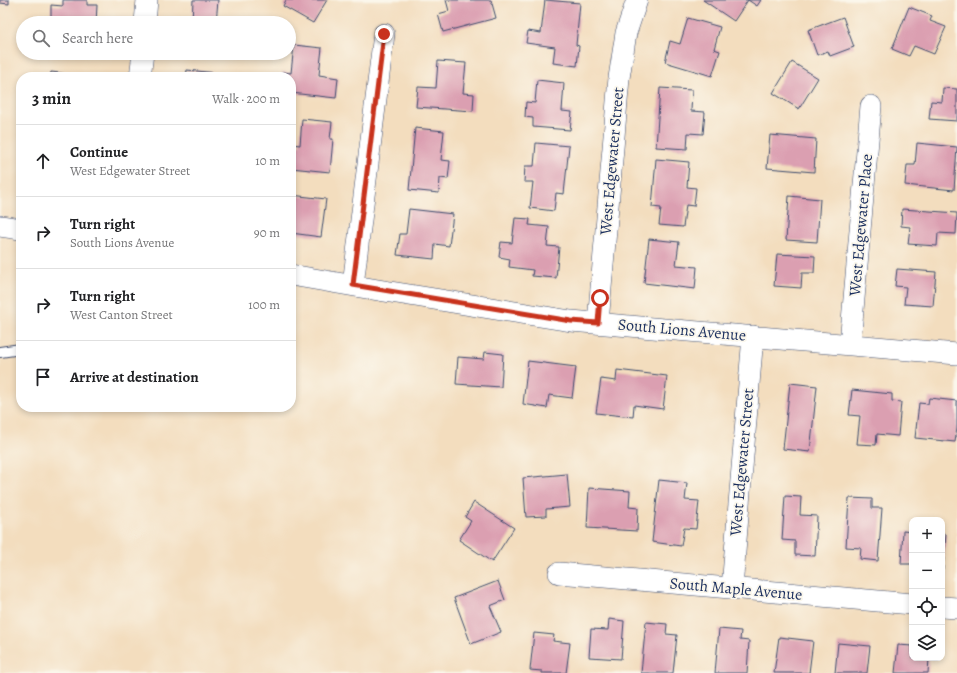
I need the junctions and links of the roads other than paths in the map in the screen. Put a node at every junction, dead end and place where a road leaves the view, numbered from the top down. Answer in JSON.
{"nodes":[{"id":1,"x":147,"y":0,"type":"edge"},
{"id":2,"x":637,"y":0,"type":"edge"},
{"id":3,"x":146,"y":16,"type":"edge"},
{"id":4,"x":384,"y":34,"type":"dead end"},
{"id":5,"x":141,"y":60,"type":"edge"},
{"id":6,"x":140,"y":72,"type":"edge"},
{"id":7,"x":871,"y":106,"type":"dead end"},
{"id":8,"x":0,"y":226,"type":"edge"},
{"id":9,"x":16,"y":228,"type":"edge"},
{"id":10,"x":296,"y":275,"type":"edge"},
{"id":11,"x":353,"y":285,"type":"junction"},
{"id":12,"x":598,"y":323,"type":"junction"},
{"id":13,"x":753,"y":336,"type":"junction"},
{"id":14,"x":850,"y":344,"type":"junction"},
{"id":15,"x":16,"y":350,"type":"edge"},
{"id":16,"x":0,"y":352,"type":"edge"},
{"id":17,"x":957,"y":354,"type":"edge"},
{"id":18,"x":559,"y":573,"type":"dead end"},
{"id":19,"x":732,"y":588,"type":"junction"},
{"id":20,"x":909,"y":604,"type":"edge"},
{"id":21,"x":945,"y":607,"type":"edge"},
{"id":22,"x":957,"y":608,"type":"edge"}],
"edges":[{"from":1,"to":3,"type":"street"},
{"from":2,"to":12,"type":"street","name":"West Edgewater Street"},
{"from":4,"to":11,"type":"street"},
{"from":5,"to":6,"type":"street"},
{"from":7,"to":14,"type":"street","name":"West Edgewater Place"},
{"from":8,"to":9,"type":"street"},
{"from":10,"to":11,"type":"street","name":"South Lions Avenue"},
{"from":11,"to":12,"type":"street","name":"South Lions Avenue"},
{"from":12,"to":13,"type":"street","name":"South Lions Avenue"},
{"from":13,"to":14,"type":"street","name":"South Lions Avenue"},
{"from":13,"to":19,"type":"street","name":"West Edgewater Street"},
{"from":14,"to":17,"type":"street","name":"South Lions Avenue"},
{"from":15,"to":16,"type":"lane"},
{"from":18,"to":19,"type":"street","name":"South Maple Avenue"},
{"from":19,"to":20,"type":"street","name":"South Maple Avenue"},
{"from":21,"to":22,"type":"street"}]}
